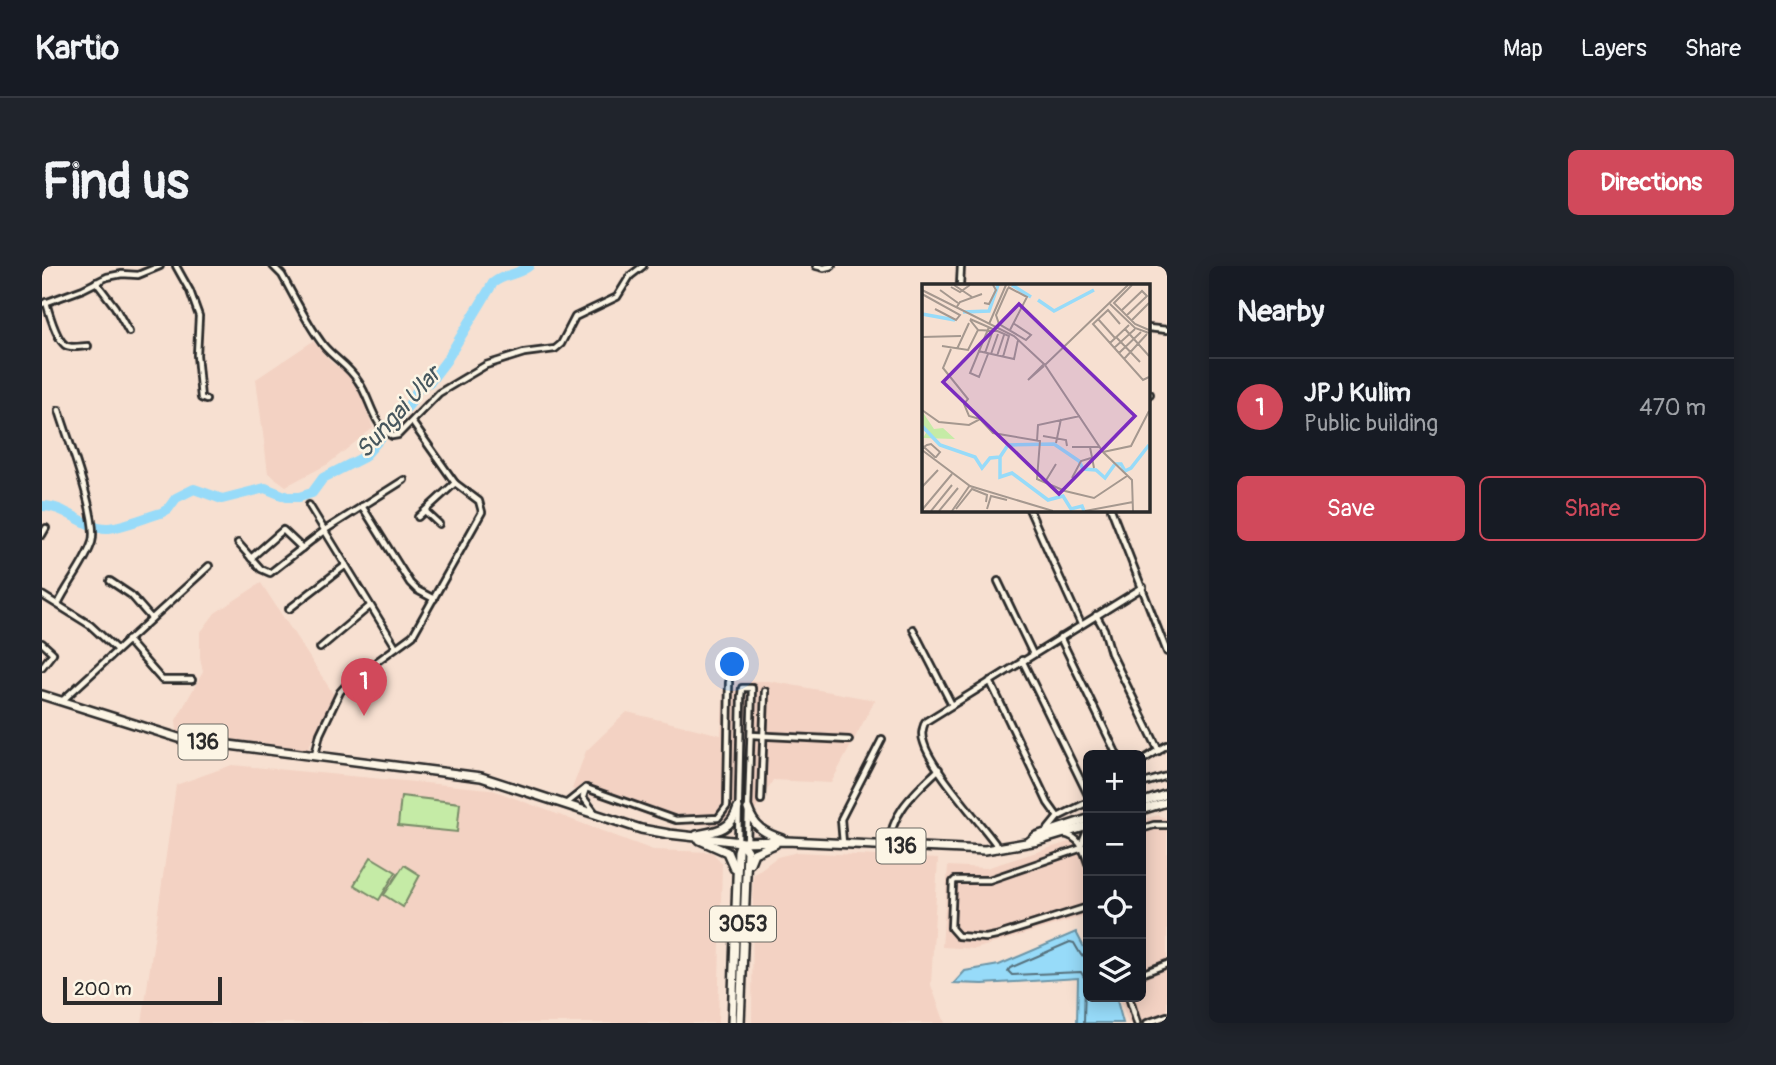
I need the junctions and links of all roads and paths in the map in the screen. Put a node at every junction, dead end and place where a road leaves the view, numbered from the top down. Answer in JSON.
{"nodes":[{"id":1,"x":160,"y":266,"type":"edge"},
{"id":2,"x":176,"y":266,"type":"edge"},
{"id":3,"x":273,"y":266,"type":"edge"},
{"id":4,"x":643,"y":266,"type":"edge"},
{"id":5,"x":816,"y":266,"type":"edge"},
{"id":6,"x":832,"y":266,"type":"edge"},
{"id":7,"x":961,"y":266,"type":"edge"},
{"id":8,"x":96,"y":282,"type":"junction"},
{"id":9,"x":960,"y":284,"type":"edge"},
{"id":10,"x":44,"y":303,"type":"edge"},
{"id":11,"x":129,"y":332,"type":"dead end"},
{"id":12,"x":88,"y":346,"type":"dead end"},
{"id":13,"x":206,"y":400,"type":"dead end"},
{"id":14,"x":59,"y":410,"type":"dead end"},
{"id":15,"x":412,"y":422,"type":"junction"},
{"id":16,"x":404,"y":480,"type":"dead end"},
{"id":17,"x":455,"y":483,"type":"junction"},
{"id":18,"x":309,"y":505,"type":"dead end"},
{"id":19,"x":362,"y":506,"type":"junction"},
{"id":20,"x":425,"y":511,"type":"junction"},
{"id":21,"x":1030,"y":511,"type":"edge"},
{"id":22,"x":1112,"y":511,"type":"edge"},
{"id":23,"x":418,"y":517,"type":"dead end"},
{"id":24,"x":439,"y":524,"type":"dead end"},
{"id":25,"x":46,"y":528,"type":"dead end"},
{"id":26,"x":325,"y":530,"type":"junction"},
{"id":27,"x":42,"y":534,"type":"edge"},
{"id":28,"x":238,"y":543,"type":"dead end"},
{"id":29,"x":302,"y":548,"type":"junction"},
{"id":30,"x":251,"y":558,"type":"junction"},
{"id":31,"x":346,"y":565,"type":"junction"},
{"id":32,"x":209,"y":566,"type":"dead end"},
{"id":33,"x":110,"y":581,"type":"dead end"},
{"id":34,"x":998,"y":581,"type":"dead end"},
{"id":35,"x":1143,"y":587,"type":"junction"},
{"id":36,"x":42,"y":595,"type":"edge"},
{"id":37,"x":434,"y":599,"type":"junction"},
{"id":38,"x":58,"y":604,"type":"junction"},
{"id":39,"x":370,"y":606,"type":"junction"},
{"id":40,"x":289,"y":610,"type":"dead end"},
{"id":41,"x":1096,"y":615,"type":"junction"},
{"id":42,"x":151,"y":618,"type":"junction"},
{"id":43,"x":1081,"y":624,"type":"junction"},
{"id":44,"x":912,"y":629,"type":"dead end"},
{"id":45,"x":1060,"y":637,"type":"junction"},
{"id":46,"x":127,"y":640,"type":"junction"},
{"id":47,"x":42,"y":643,"type":"edge"},
{"id":48,"x":320,"y":648,"type":"dead end"},
{"id":49,"x":396,"y":648,"type":"junction"},
{"id":50,"x":116,"y":649,"type":"junction"},
{"id":51,"x":1167,"y":652,"type":"edge"},
{"id":52,"x":1032,"y":654,"type":"junction"},
{"id":53,"x":1022,"y":660,"type":"junction"},
{"id":54,"x":42,"y":667,"type":"edge"},
{"id":55,"x":192,"y":680,"type":"dead end"},
{"id":56,"x":990,"y":681,"type":"junction"},
{"id":57,"x":729,"y":682,"type":"dead end"},
{"id":58,"x":765,"y":691,"type":"dead end"},
{"id":59,"x":42,"y":695,"type":"edge"},
{"id":60,"x":730,"y":695,"type":"junction"},
{"id":61,"x":741,"y":696,"type":"junction"},
{"id":62,"x":62,"y":701,"type":"junction"},
{"id":63,"x":952,"y":705,"type":"junction"},
{"id":64,"x":751,"y":734,"type":"junction"},
{"id":65,"x":763,"y":735,"type":"junction"},
{"id":66,"x":882,"y":739,"type":"dead end"},
{"id":67,"x":849,"y":740,"type":"dead end"},
{"id":68,"x":1164,"y":748,"type":"edge"},
{"id":69,"x":1115,"y":750,"type":"edge"},
{"id":70,"x":315,"y":756,"type":"junction"},
{"id":71,"x":1146,"y":758,"type":"edge"},
{"id":72,"x":939,"y":769,"type":"junction"},
{"id":73,"x":1167,"y":776,"type":"edge"},
{"id":74,"x":1146,"y":782,"type":"edge"},
{"id":75,"x":1083,"y":785,"type":"edge"},
{"id":76,"x":586,"y":788,"type":"junction"},
{"id":77,"x":1167,"y":794,"type":"edge"},
{"id":78,"x":761,"y":800,"type":"dead end"},
{"id":79,"x":1146,"y":801,"type":"edge"},
{"id":80,"x":1167,"y":802,"type":"edge"},
{"id":81,"x":567,"y":803,"type":"junction"},
{"id":82,"x":1083,"y":804,"type":"edge"},
{"id":83,"x":738,"y":808,"type":"junction"},
{"id":84,"x":1146,"y":808,"type":"edge"},
{"id":85,"x":748,"y":809,"type":"junction"},
{"id":86,"x":596,"y":814,"type":"junction"},
{"id":87,"x":1058,"y":817,"type":"junction"},
{"id":88,"x":1083,"y":821,"type":"edge"},
{"id":89,"x":1167,"y":825,"type":"edge"},
{"id":90,"x":1146,"y":827,"type":"edge"},
{"id":91,"x":1083,"y":829,"type":"edge"},
{"id":92,"x":1045,"y":833,"type":"junction"},
{"id":93,"x":1062,"y":834,"type":"junction"},
{"id":94,"x":690,"y":836,"type":"junction"},
{"id":95,"x":786,"y":841,"type":"junction"},
{"id":96,"x":1029,"y":841,"type":"junction"},
{"id":97,"x":742,"y":842,"type":"junction"},
{"id":98,"x":844,"y":844,"type":"junction"},
{"id":99,"x":890,"y":845,"type":"junction"},
{"id":100,"x":1083,"y":845,"type":"edge"},
{"id":101,"x":1083,"y":846,"type":"edge"},
{"id":102,"x":997,"y":849,"type":"junction"},
{"id":103,"x":741,"y":886,"type":"junction"},
{"id":104,"x":744,"y":900,"type":"junction"},
{"id":105,"x":1083,"y":909,"type":"edge"},
{"id":106,"x":1167,"y":964,"type":"edge"},
{"id":107,"x":733,"y":967,"type":"junction"},
{"id":108,"x":1146,"y":972,"type":"edge"},
{"id":109,"x":741,"y":996,"type":"junction"},
{"id":110,"x":1131,"y":1002,"type":"edge"},
{"id":111,"x":1167,"y":1016,"type":"edge"},
{"id":112,"x":732,"y":1023,"type":"edge"},
{"id":113,"x":740,"y":1023,"type":"edge"},
{"id":114,"x":1137,"y":1023,"type":"edge"},
{"id":115,"x":1147,"y":1023,"type":"edge"}],
"edges":[{"from":1,"to":8,"type":"street"},
{"from":2,"to":13,"type":"street"},
{"from":3,"to":15,"type":"street"},
{"from":4,"to":15,"type":"street"},
{"from":5,"to":6,"type":"street"},
{"from":7,"to":9,"type":"street"},
{"from":8,"to":10,"type":"street"},
{"from":8,"to":11,"type":"street"},
{"from":10,"to":12,"type":"street"},
{"from":14,"to":38,"type":"street"},
{"from":15,"to":17,"type":"street"},
{"from":16,"to":19,"type":"street"},
{"from":17,"to":20,"type":"street"},
{"from":17,"to":37,"type":"street"},
{"from":18,"to":26,"type":"street"},
{"from":19,"to":26,"type":"street"},
{"from":19,"to":37,"type":"street"},
{"from":20,"to":23,"type":"street"},
{"from":20,"to":24,"type":"street"},
{"from":21,"to":43,"type":"street"},
{"from":22,"to":35,"type":"street"},
{"from":25,"to":27,"type":"street"},
{"from":26,"to":29,"type":"street"},
{"from":26,"to":31,"type":"street"},
{"from":28,"to":30,"type":"street"},
{"from":29,"to":30,"type":"street"},
{"from":29,"to":30,"type":"street"},
{"from":31,"to":39,"type":"street"},
{"from":31,"to":40,"type":"street"},
{"from":32,"to":42,"type":"street"},
{"from":33,"to":42,"type":"street"},
{"from":34,"to":52,"type":"street"},
{"from":35,"to":41,"type":"street"},
{"from":35,"to":51,"type":"street"},
{"from":36,"to":38,"type":"street"},
{"from":37,"to":49,"type":"street"},
{"from":38,"to":50,"type":"street"},
{"from":39,"to":48,"type":"street"},
{"from":39,"to":49,"type":"street"},
{"from":41,"to":43,"type":"street"},
{"from":41,"to":68,"type":"street"},
{"from":42,"to":46,"type":"street"},
{"from":43,"to":45,"type":"street"},
{"from":44,"to":63,"type":"street"},
{"from":45,"to":52,"type":"street"},
{"from":45,"to":69,"type":"street"},
{"from":46,"to":50,"type":"street"},
{"from":46,"to":55,"type":"street"},
{"from":47,"to":54,"type":"street"},
{"from":49,"to":70,"type":"street"},
{"from":50,"to":62,"type":"street"},
{"from":52,"to":53,"type":"street"},
{"from":53,"to":56,"type":"street"},
{"from":53,"to":75,"type":"street"},
{"from":56,"to":63,"type":"street"},
{"from":56,"to":87,"type":"street"},
{"from":57,"to":60,"type":"street"},
{"from":58,"to":65,"type":"street"},
{"from":59,"to":62,"type":"main road","number":"136"},
{"from":60,"to":61,"type":"street"},
{"from":60,"to":76,"type":"street"},
{"from":61,"to":64,"type":"street"},
{"from":61,"to":83,"type":"street"},
{"from":62,"to":70,"type":"main road","number":"136"},
{"from":63,"to":72,"type":"street"},
{"from":64,"to":65,"type":"street"},
{"from":64,"to":85,"type":"street"},
{"from":65,"to":67,"type":"street"},
{"from":65,"to":78,"type":"street"},
{"from":66,"to":98,"type":"street"},
{"from":68,"to":71,"type":"street"},
{"from":70,"to":81,"type":"main road","number":"136"},
{"from":72,"to":99,"type":"street"},
{"from":72,"to":102,"type":"street"},
{"from":73,"to":74,"type":"street"},
{"from":76,"to":81,"type":"street"},
{"from":76,"to":86,"type":"street"},
{"from":77,"to":79,"type":"main road"},
{"from":80,"to":84,"type":"main road"},
{"from":81,"to":86,"type":"main road","number":"136"},
{"from":82,"to":87,"type":"street"},
{"from":83,"to":94,"type":"main road"},
{"from":83,"to":97,"type":"street"},
{"from":85,"to":95,"type":"main road"},
{"from":85,"to":97,"type":"street"},
{"from":86,"to":94,"type":"main road","number":"136"},
{"from":87,"to":92,"type":"street"},
{"from":88,"to":92,"type":"main road","number":"136"},
{"from":89,"to":90,"type":"street"},
{"from":91,"to":93,"type":"main road","number":"136"},
{"from":92,"to":96,"type":"main road","number":"136"},
{"from":93,"to":96,"type":"main road","number":"136"},
{"from":93,"to":100,"type":"street"},
{"from":94,"to":97,"type":"main road","number":"136"},
{"from":94,"to":103,"type":"main road"},
{"from":95,"to":97,"type":"main road","number":"136"},
{"from":95,"to":98,"type":"main road","number":"136"},
{"from":95,"to":103,"type":"main road"},
{"from":96,"to":102,"type":"main road","number":"136"},
{"from":97,"to":103,"type":"main road","number":"3053"},
{"from":97,"to":103,"type":"main road","number":"3053"},
{"from":98,"to":99,"type":"main road","number":"136"},
{"from":99,"to":102,"type":"main road","number":"136"},
{"from":101,"to":105,"type":"street"},
{"from":103,"to":104,"type":"main road","number":"3053"},
{"from":103,"to":107,"type":"main road","number":"3053"},
{"from":104,"to":107,"type":"main road"},
{"from":104,"to":109,"type":"main road","number":"3053"},
{"from":106,"to":108,"type":"street"},
{"from":107,"to":109,"type":"main road"},
{"from":107,"to":112,"type":"main road","number":"3053"},
{"from":109,"to":113,"type":"main road","number":"3053"},
{"from":110,"to":114,"type":"street"},
{"from":111,"to":115,"type":"street"}]}
